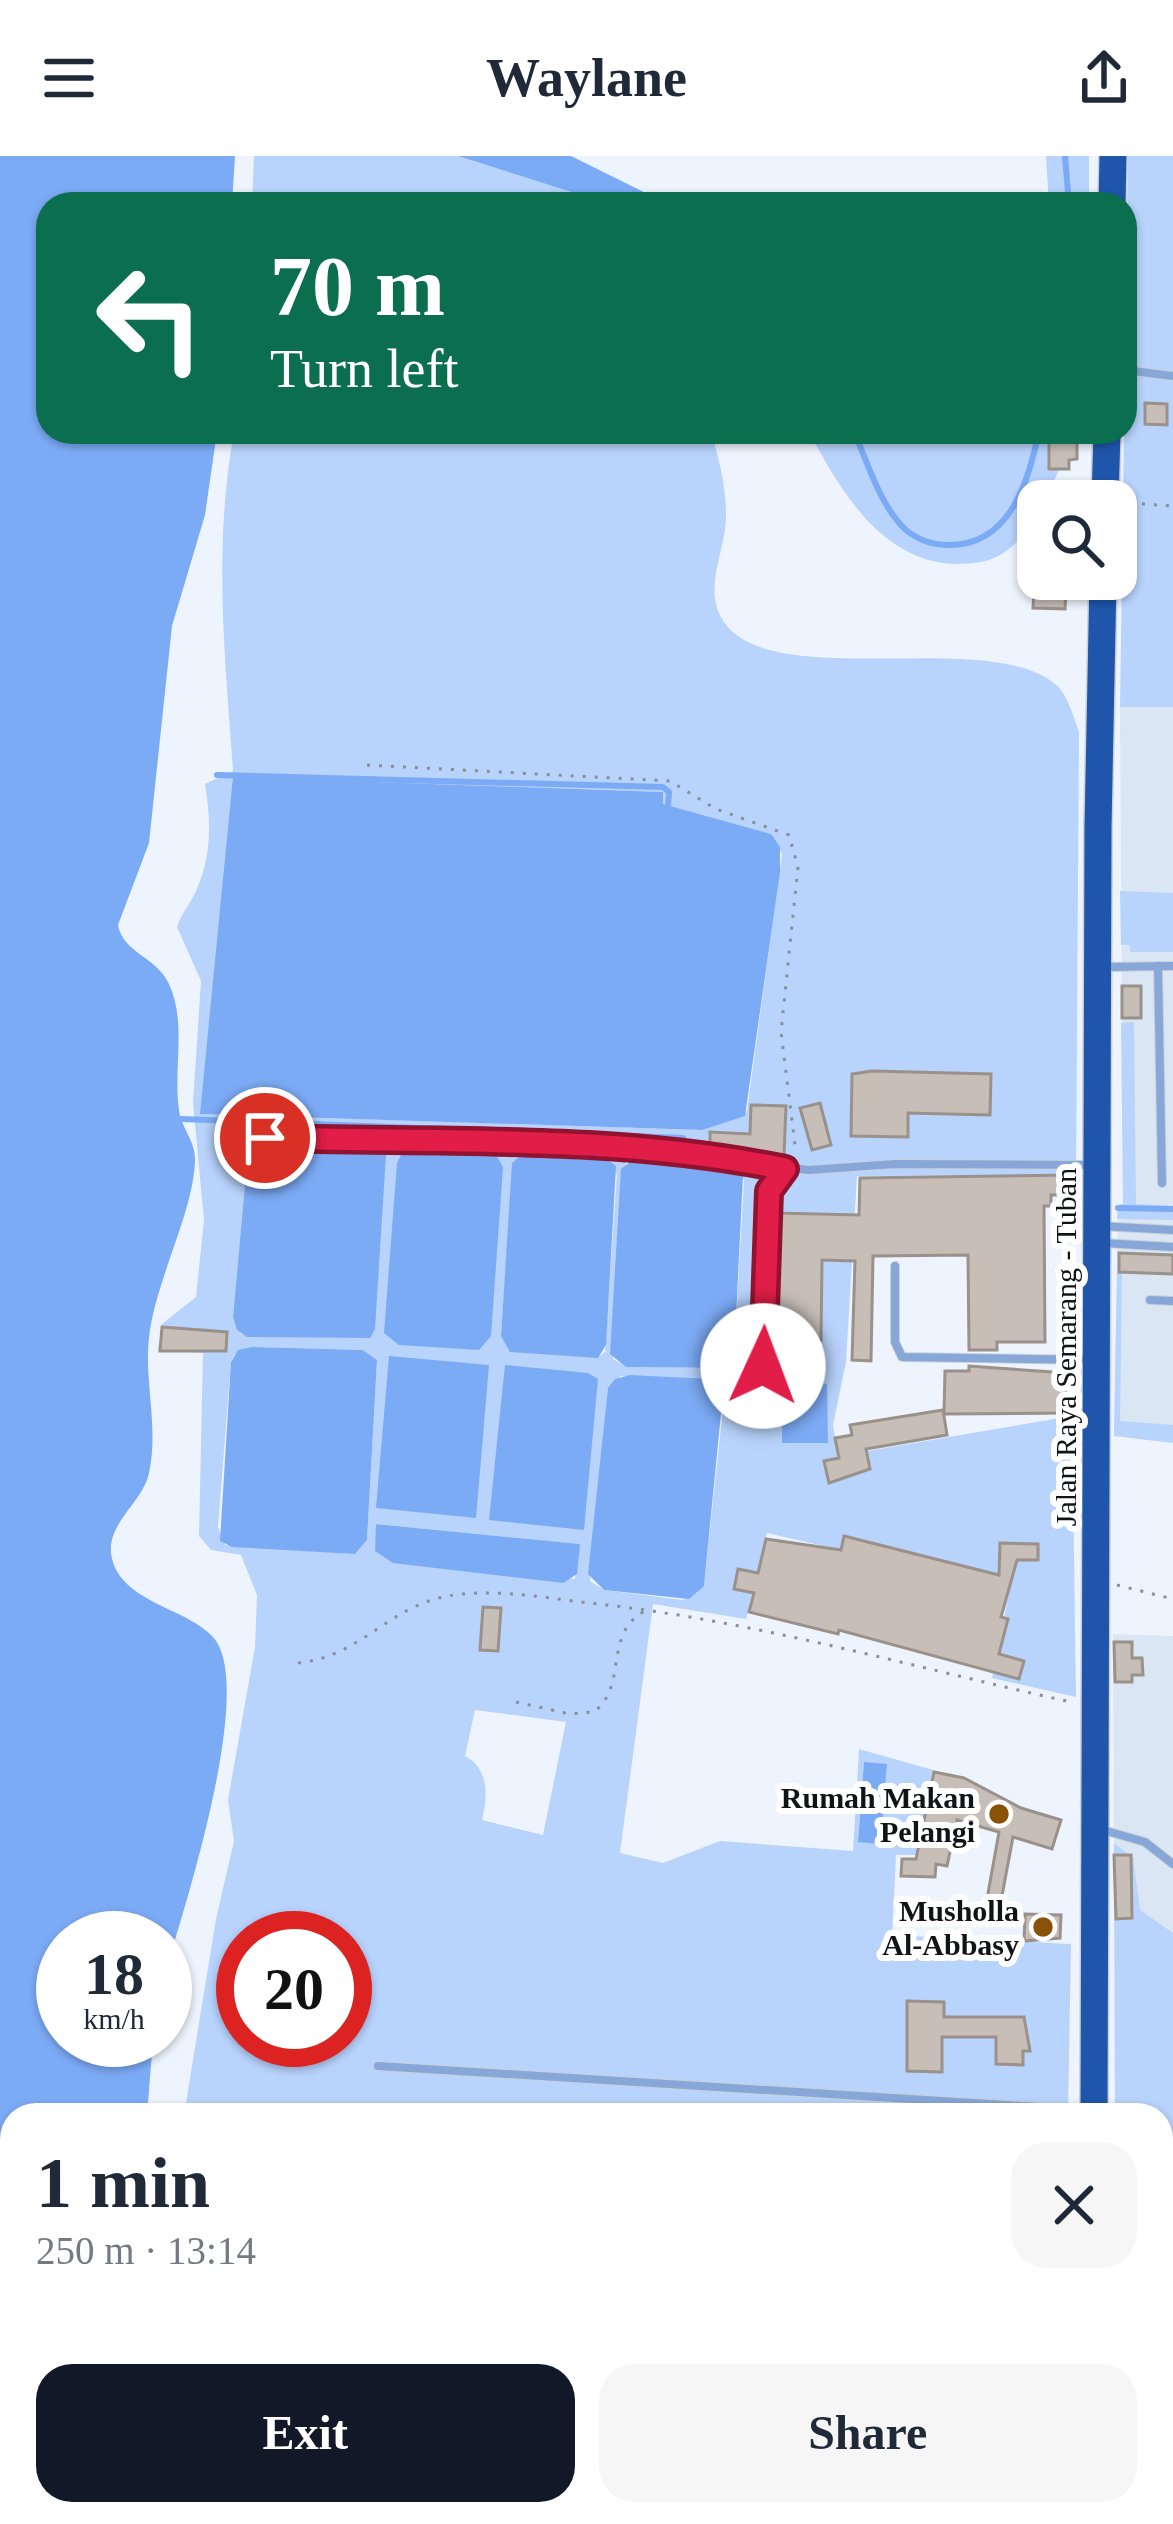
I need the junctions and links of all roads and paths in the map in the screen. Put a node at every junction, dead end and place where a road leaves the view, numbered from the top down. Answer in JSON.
{"nodes":[{"id":1,"x":1113,"y":158,"type":"edge"},
{"id":2,"x":1112,"y":192,"type":"edge"},
{"id":3,"x":1137,"y":372,"type":"edge"},
{"id":4,"x":1173,"y":376,"type":"edge"},
{"id":5,"x":1107,"y":444,"type":"edge"},
{"id":6,"x":1106,"y":480,"type":"edge"},
{"id":7,"x":1137,"y":503,"type":"edge"},
{"id":8,"x":1173,"y":506,"type":"edge"},
{"id":9,"x":1103,"y":600,"type":"edge"},
{"id":10,"x":367,"y":765,"type":"dead end"},
{"id":11,"x":1159,"y":966,"type":"junction"},
{"id":12,"x":1173,"y":966,"type":"edge"},
{"id":13,"x":1097,"y":967,"type":"junction"},
{"id":14,"x":239,"y":1145,"type":"dead end"},
{"id":15,"x":1099,"y":1165,"type":"junction"},
{"id":16,"x":785,"y":1169,"type":"junction"},
{"id":17,"x":1173,"y":1174,"type":"edge"},
{"id":18,"x":1173,"y":1230,"type":"edge"},
{"id":19,"x":1099,"y":1234,"type":"junction"},
{"id":20,"x":1173,"y":1247,"type":"edge"},
{"id":21,"x":895,"y":1266,"type":"dead end"},
{"id":22,"x":1150,"y":1300,"type":"dead end"},
{"id":23,"x":1173,"y":1301,"type":"edge"},
{"id":24,"x":1098,"y":1360,"type":"junction"},
{"id":25,"x":763,"y":1366,"type":"dead end"},
{"id":26,"x":1097,"y":1582,"type":"junction"},
{"id":27,"x":1173,"y":1599,"type":"edge"},
{"id":28,"x":649,"y":1609,"type":"junction"},
{"id":29,"x":298,"y":1663,"type":"dead end"},
{"id":30,"x":516,"y":1702,"type":"dead end"},
{"id":31,"x":1096,"y":1707,"type":"junction"},
{"id":32,"x":1096,"y":1828,"type":"junction"},
{"id":33,"x":1173,"y":1864,"type":"edge"},
{"id":34,"x":378,"y":2066,"type":"dead end"},
{"id":35,"x":942,"y":2103,"type":"edge"},
{"id":36,"x":1094,"y":2103,"type":"edge"}],
"edges":[{"from":1,"to":2,"type":"highway"},
{"from":3,"to":4,"type":"lane"},
{"from":5,"to":6,"type":"highway"},
{"from":7,"to":8,"type":"path"},
{"from":9,"to":13,"type":"highway","name":"Jalan Raya Semarang - Tuban"},
{"from":10,"to":16,"type":"path"},
{"from":11,"to":12,"type":"lane"},
{"from":11,"to":13,"type":"lane"},
{"from":11,"to":17,"type":"lane"},
{"from":13,"to":15,"type":"highway","name":"Jalan Raya Semarang - Tuban"},
{"from":14,"to":16,"type":"lane"},
{"from":15,"to":16,"type":"lane"},
{"from":15,"to":19,"type":"highway","name":"Jalan Raya Semarang - Tuban"},
{"from":16,"to":25,"type":"lane"},
{"from":18,"to":19,"type":"lane"},
{"from":19,"to":20,"type":"lane"},
{"from":19,"to":24,"type":"highway","name":"Jalan Raya Semarang - Tuban"},
{"from":21,"to":24,"type":"lane"},
{"from":22,"to":23,"type":"lane"},
{"from":24,"to":26,"type":"highway","name":"Jalan Raya Semarang - Tuban"},
{"from":26,"to":27,"type":"path"},
{"from":26,"to":31,"type":"highway","name":"Jalan Raya Semarang - Tuban"},
{"from":28,"to":29,"type":"path"},
{"from":28,"to":30,"type":"path"},
{"from":28,"to":31,"type":"path"},
{"from":31,"to":32,"type":"highway","name":"Jalan Raya Semarang - Tuban"},
{"from":32,"to":33,"type":"lane"},
{"from":32,"to":36,"type":"highway","name":"Jalan Raya Semarang - Tuban"},
{"from":34,"to":35,"type":"lane"}]}
